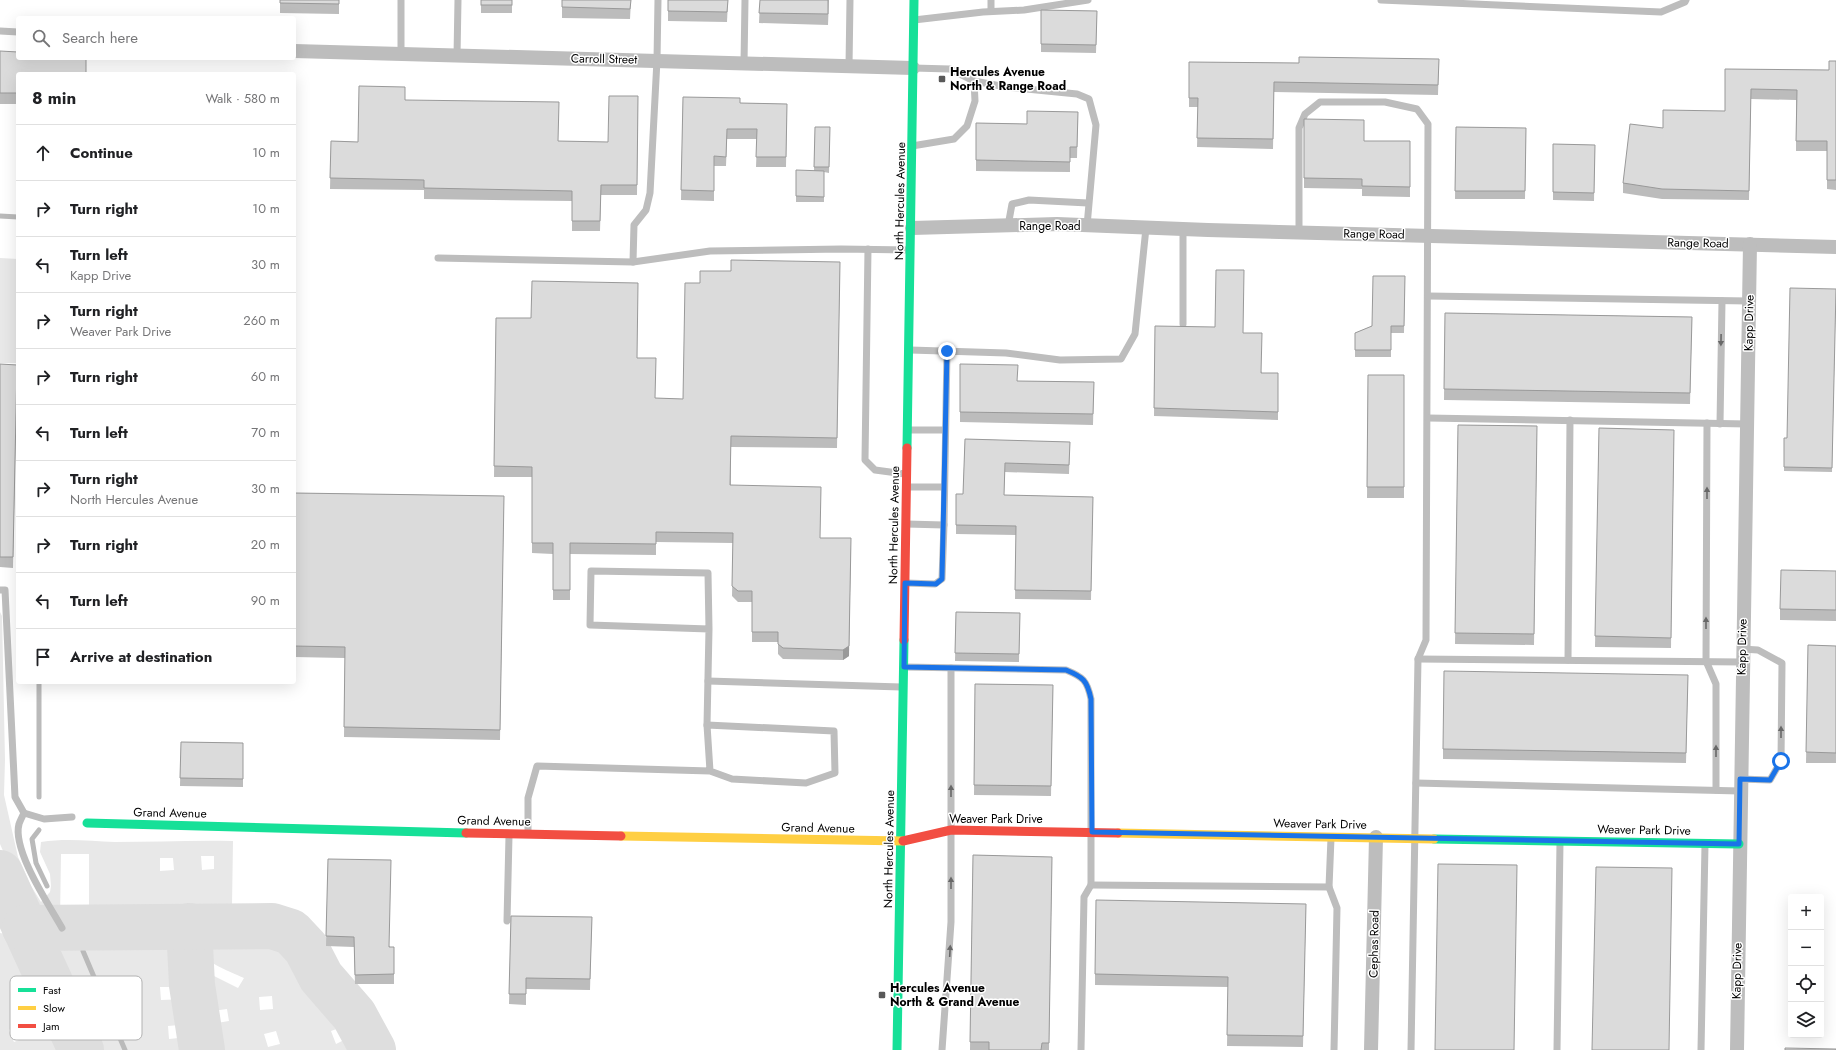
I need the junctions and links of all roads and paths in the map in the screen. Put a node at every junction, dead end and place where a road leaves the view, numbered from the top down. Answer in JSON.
{"nodes":[{"id":1,"x":402,"y":0,"type":"edge"},
{"id":2,"x":458,"y":0,"type":"edge"},
{"id":3,"x":658,"y":0,"type":"edge"},
{"id":4,"x":745,"y":0,"type":"edge"},
{"id":5,"x":850,"y":0,"type":"edge"},
{"id":6,"x":914,"y":0,"type":"edge"},
{"id":7,"x":990,"y":0,"type":"edge"},
{"id":8,"x":1088,"y":0,"type":"edge"},
{"id":9,"x":1381,"y":0,"type":"edge"},
{"id":10,"x":1686,"y":0,"type":"edge"},
{"id":11,"x":991,"y":12,"type":"junction"},
{"id":12,"x":914,"y":20,"type":"junction"},
{"id":13,"x":0,"y":31,"type":"edge"},
{"id":14,"x":16,"y":32,"type":"edge"},
{"id":15,"x":296,"y":51,"type":"edge"},
{"id":16,"x":401,"y":55,"type":"junction"},
{"id":17,"x":457,"y":57,"type":"junction"},
{"id":18,"x":657,"y":60,"type":"junction"},
{"id":19,"x":744,"y":64,"type":"junction"},
{"id":20,"x":849,"y":66,"type":"junction"},
{"id":21,"x":913,"y":68,"type":"junction"},
{"id":22,"x":974,"y":81,"type":"junction"},
{"id":23,"x":912,"y":146,"type":"junction"},
{"id":24,"x":1088,"y":203,"type":"junction"},
{"id":25,"x":1008,"y":226,"type":"junction"},
{"id":26,"x":1087,"y":226,"type":"junction"},
{"id":27,"x":912,"y":228,"type":"junction"},
{"id":28,"x":1146,"y":228,"type":"junction"},
{"id":29,"x":1184,"y":229,"type":"junction"},
{"id":30,"x":1299,"y":232,"type":"junction"},
{"id":31,"x":1428,"y":236,"type":"junction"},
{"id":32,"x":1750,"y":244,"type":"junction"},
{"id":33,"x":1836,"y":246,"type":"edge"},
{"id":34,"x":868,"y":249,"type":"junction"},
{"id":35,"x":911,"y":250,"type":"junction"},
{"id":36,"x":438,"y":258,"type":"dead end"},
{"id":37,"x":633,"y":262,"type":"junction"},
{"id":38,"x":1428,"y":296,"type":"junction"},
{"id":39,"x":1722,"y":301,"type":"junction"},
{"id":40,"x":1749,"y":301,"type":"junction"},
{"id":41,"x":1183,"y":324,"type":"dead end"},
{"id":42,"x":909,"y":350,"type":"junction"},
{"id":43,"x":947,"y":351,"type":"junction"},
{"id":44,"x":1428,"y":418,"type":"junction"},
{"id":45,"x":1570,"y":420,"type":"junction"},
{"id":46,"x":1707,"y":423,"type":"junction"},
{"id":47,"x":1720,"y":424,"type":"junction"},
{"id":48,"x":1747,"y":424,"type":"junction"},
{"id":49,"x":908,"y":430,"type":"junction"},
{"id":50,"x":945,"y":430,"type":"junction"},
{"id":51,"x":907,"y":474,"type":"junction"},
{"id":52,"x":907,"y":487,"type":"junction"},
{"id":53,"x":944,"y":487,"type":"junction"},
{"id":54,"x":906,"y":524,"type":"junction"},
{"id":55,"x":944,"y":525,"type":"junction"},
{"id":56,"x":905,"y":583,"type":"junction"},
{"id":57,"x":0,"y":590,"type":"edge"},
{"id":58,"x":709,"y":630,"type":"junction"},
{"id":59,"x":1742,"y":656,"type":"junction"},
{"id":60,"x":1418,"y":659,"type":"junction"},
{"id":61,"x":1568,"y":660,"type":"junction"},
{"id":62,"x":1706,"y":661,"type":"junction"},
{"id":63,"x":904,"y":667,"type":"junction"},
{"id":64,"x":952,"y":668,"type":"junction"},
{"id":65,"x":708,"y":681,"type":"junction"},
{"id":66,"x":904,"y":687,"type":"junction"},
{"id":67,"x":707,"y":725,"type":"junction"},
{"id":68,"x":710,"y":771,"type":"junction"},
{"id":69,"x":1416,"y":783,"type":"junction"},
{"id":70,"x":1740,"y":785,"type":"junction"},
{"id":71,"x":1716,"y":790,"type":"junction"},
{"id":72,"x":24,"y":813,"type":"junction"},
{"id":73,"x":72,"y":817,"type":"dead end"},
{"id":74,"x":87,"y":823,"type":"dead end"},
{"id":75,"x":951,"y":830,"type":"junction"},
{"id":76,"x":1092,"y":832,"type":"junction"},
{"id":77,"x":509,"y":834,"type":"junction"},
{"id":78,"x":528,"y":834,"type":"junction"},
{"id":79,"x":1331,"y":836,"type":"junction"},
{"id":80,"x":1376,"y":837,"type":"junction"},
{"id":81,"x":1416,"y":837,"type":"junction"},
{"id":82,"x":1560,"y":840,"type":"junction"},
{"id":83,"x":901,"y":841,"type":"junction"},
{"id":84,"x":1705,"y":843,"type":"junction"},
{"id":85,"x":1739,"y":844,"type":"junction"},
{"id":86,"x":1091,"y":885,"type":"junction"},
{"id":87,"x":1330,"y":887,"type":"junction"},
{"id":88,"x":507,"y":921,"type":"dead end"},
{"id":89,"x":62,"y":928,"type":"dead end"},
{"id":90,"x":897,"y":1050,"type":"edge"},
{"id":91,"x":942,"y":1050,"type":"edge"},
{"id":92,"x":1081,"y":1050,"type":"edge"},
{"id":93,"x":1334,"y":1050,"type":"edge"},
{"id":94,"x":1371,"y":1050,"type":"edge"},
{"id":95,"x":1411,"y":1050,"type":"edge"},
{"id":96,"x":1557,"y":1050,"type":"edge"},
{"id":97,"x":1700,"y":1050,"type":"edge"},
{"id":98,"x":1736,"y":1050,"type":"edge"}],
"edges":[{"from":1,"to":16,"type":"lane"},
{"from":2,"to":17,"type":"lane"},
{"from":3,"to":18,"type":"lane"},
{"from":4,"to":19,"type":"lane"},
{"from":5,"to":20,"type":"lane"},
{"from":6,"to":12,"type":"street","name":"North Hercules Avenue"},
{"from":7,"to":11,"type":"lane"},
{"from":8,"to":11,"type":"lane"},
{"from":9,"to":10,"type":"lane"},
{"from":11,"to":12,"type":"lane"},
{"from":12,"to":21,"type":"street","name":"North Hercules Avenue"},
{"from":13,"to":14,"type":"lane"},
{"from":15,"to":16,"type":"street","name":"Carroll Street"},
{"from":16,"to":17,"type":"street","name":"Carroll Street"},
{"from":17,"to":18,"type":"street","name":"Carroll Street"},
{"from":18,"to":19,"type":"street","name":"Carroll Street"},
{"from":18,"to":37,"type":"lane"},
{"from":19,"to":20,"type":"street","name":"Carroll Street"},
{"from":20,"to":21,"type":"street","name":"Carroll Street"},
{"from":21,"to":22,"type":"lane"},
{"from":21,"to":23,"type":"street","name":"North Hercules Avenue"},
{"from":22,"to":23,"type":"lane"},
{"from":22,"to":24,"type":"lane"},
{"from":23,"to":27,"type":"street","name":"North Hercules Avenue"},
{"from":24,"to":25,"type":"lane"},
{"from":24,"to":26,"type":"lane"},
{"from":25,"to":26,"type":"street","name":"Range Road"},
{"from":25,"to":27,"type":"street","name":"Range Road"},
{"from":26,"to":28,"type":"street","name":"Range Road"},
{"from":27,"to":35,"type":"street","name":"North Hercules Avenue"},
{"from":28,"to":29,"type":"street","name":"Range Road"},
{"from":28,"to":43,"type":"lane"},
{"from":29,"to":30,"type":"street","name":"Range Road"},
{"from":29,"to":41,"type":"lane"},
{"from":30,"to":31,"type":"street","name":"Range Road"},
{"from":30,"to":31,"type":"lane"},
{"from":31,"to":32,"type":"street","name":"Range Road"},
{"from":31,"to":38,"type":"lane"},
{"from":32,"to":33,"type":"street","name":"Range Road"},
{"from":32,"to":40,"type":"street","name":"Kapp Drive"},
{"from":34,"to":35,"type":"lane"},
{"from":34,"to":37,"type":"lane"},
{"from":34,"to":51,"type":"lane"},
{"from":35,"to":42,"type":"street","name":"North Hercules Avenue"},
{"from":36,"to":37,"type":"lane"},
{"from":38,"to":39,"type":"lane"},
{"from":38,"to":44,"type":"lane"},
{"from":39,"to":40,"type":"lane"},
{"from":39,"to":47,"type":"lane","one_way":true},
{"from":40,"to":48,"type":"street","name":"Kapp Drive"},
{"from":42,"to":43,"type":"lane"},
{"from":42,"to":49,"type":"street","name":"North Hercules Avenue"},
{"from":43,"to":50,"type":"lane"},
{"from":44,"to":45,"type":"lane"},
{"from":44,"to":60,"type":"lane"},
{"from":45,"to":46,"type":"lane"},
{"from":45,"to":61,"type":"lane"},
{"from":46,"to":47,"type":"lane"},
{"from":62,"to":46,"type":"lane","one_way":true},
{"from":47,"to":48,"type":"lane"},
{"from":48,"to":59,"type":"street","name":"Kapp Drive"},
{"from":49,"to":50,"type":"lane"},
{"from":49,"to":51,"type":"street","name":"North Hercules Avenue"},
{"from":50,"to":53,"type":"lane"},
{"from":51,"to":52,"type":"street","name":"North Hercules Avenue"},
{"from":52,"to":53,"type":"lane"},
{"from":52,"to":54,"type":"street","name":"North Hercules Avenue"},
{"from":53,"to":55,"type":"lane"},
{"from":54,"to":55,"type":"lane"},
{"from":54,"to":56,"type":"street","name":"North Hercules Avenue"},
{"from":55,"to":56,"type":"lane"},
{"from":56,"to":63,"type":"street","name":"North Hercules Avenue"},
{"from":57,"to":72,"type":"lane"},
{"from":58,"to":58,"type":"lane"},
{"from":58,"to":65,"type":"lane"},
{"from":59,"to":62,"type":"lane"},
{"from":59,"to":70,"type":"street","name":"Kapp Drive"},
{"from":70,"to":59,"type":"lane","one_way":true},
{"from":60,"to":61,"type":"lane"},
{"from":60,"to":69,"type":"lane"},
{"from":61,"to":62,"type":"lane"},
{"from":71,"to":62,"type":"lane","one_way":true},
{"from":63,"to":64,"type":"lane"},
{"from":63,"to":66,"type":"street","name":"North Hercules Avenue"},
{"from":75,"to":64,"type":"lane","one_way":true},
{"from":64,"to":76,"type":"lane"},
{"from":65,"to":66,"type":"lane"},
{"from":65,"to":67,"type":"lane"},
{"from":66,"to":83,"type":"street","name":"North Hercules Avenue"},
{"from":67,"to":68,"type":"lane"},
{"from":67,"to":68,"type":"lane"},
{"from":68,"to":78,"type":"lane"},
{"from":69,"to":71,"type":"lane"},
{"from":69,"to":81,"type":"lane"},
{"from":70,"to":71,"type":"lane"},
{"from":70,"to":85,"type":"street","name":"Kapp Drive"},
{"from":72,"to":73,"type":"lane"},
{"from":72,"to":89,"type":"lane"},
{"from":74,"to":77,"type":"street","name":"Grand Avenue"},
{"from":75,"to":76,"type":"street","name":"Weaver Park Drive"},
{"from":75,"to":83,"type":"street","name":"Weaver Park Drive"},
{"from":91,"to":75,"type":"lane","one_way":true},
{"from":76,"to":79,"type":"street","name":"Weaver Park Drive"},
{"from":76,"to":86,"type":"lane"},
{"from":77,"to":78,"type":"street","name":"Grand Avenue"},
{"from":77,"to":88,"type":"lane"},
{"from":78,"to":83,"type":"street","name":"Grand Avenue"},
{"from":79,"to":80,"type":"street","name":"Weaver Park Drive"},
{"from":79,"to":87,"type":"lane"},
{"from":80,"to":81,"type":"street","name":"Weaver Park Drive"},
{"from":80,"to":94,"type":"street","name":"Cephas Road"},
{"from":81,"to":82,"type":"street","name":"Weaver Park Drive"},
{"from":81,"to":95,"type":"lane"},
{"from":82,"to":84,"type":"street","name":"Weaver Park Drive"},
{"from":82,"to":96,"type":"lane"},
{"from":83,"to":90,"type":"street","name":"North Hercules Avenue"},
{"from":84,"to":85,"type":"street","name":"Weaver Park Drive"},
{"from":84,"to":97,"type":"lane"},
{"from":85,"to":98,"type":"street","name":"Kapp Drive"},
{"from":86,"to":87,"type":"lane"},
{"from":86,"to":92,"type":"lane"},
{"from":87,"to":93,"type":"lane"}]}
